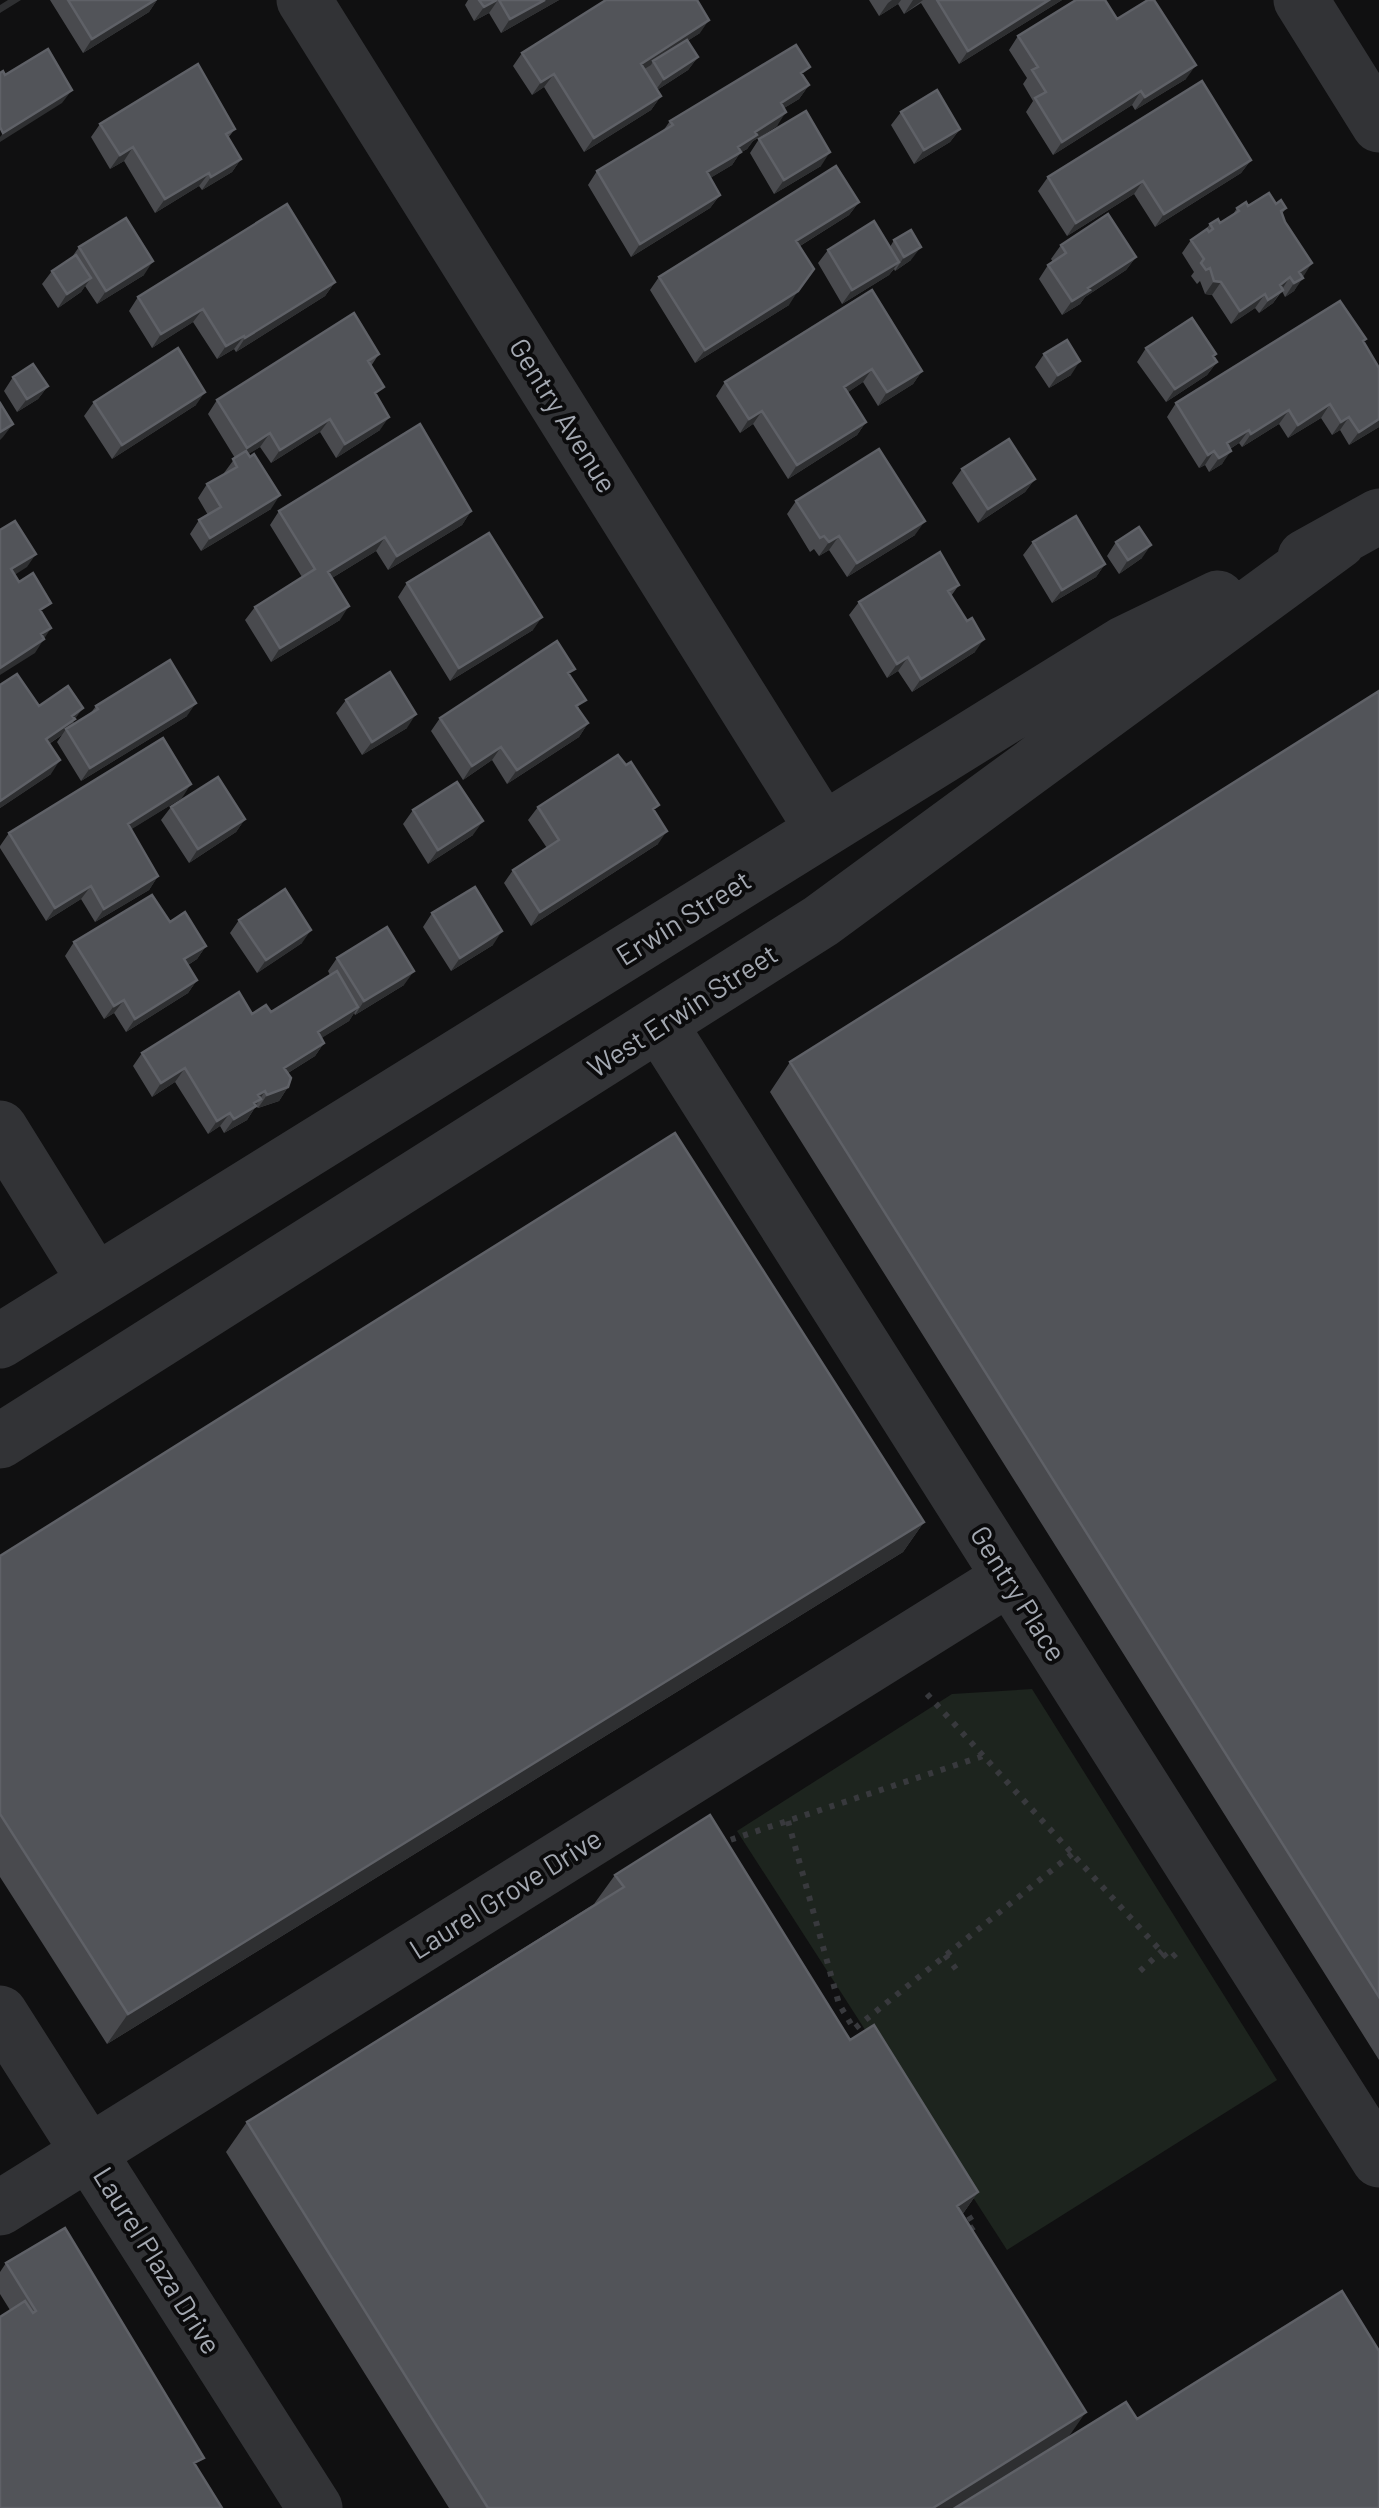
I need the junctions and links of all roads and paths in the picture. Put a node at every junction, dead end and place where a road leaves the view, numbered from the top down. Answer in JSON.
{"nodes":[{"id":1,"x":304,"y":0,"type":"edge"},
{"id":2,"x":1301,"y":0,"type":"edge"},
{"id":3,"x":1379,"y":125,"type":"edge"},
{"id":4,"x":1359,"y":528,"type":"edge"},
{"id":5,"x":823,"y":830,"type":"junction"},
{"id":6,"x":660,"y":1025,"type":"junction"},
{"id":7,"x":0,"y":1128,"type":"edge"},
{"id":8,"x":95,"y":1280,"type":"junction"},
{"id":9,"x":0,"y":1341,"type":"edge"},
{"id":10,"x":0,"y":1441,"type":"edge"},
{"id":11,"x":1009,"y":1578,"type":"junction"},
{"id":12,"x":889,"y":1653,"type":"junction"},
{"id":13,"x":983,"y":1756,"type":"junction"},
{"id":14,"x":684,"y":1781,"type":"junction"},
{"id":15,"x":788,"y":1821,"type":"junction"},
{"id":16,"x":1072,"y":1854,"type":"junction"},
{"id":17,"x":1223,"y":1914,"type":"junction"},
{"id":18,"x":1162,"y":1951,"type":"junction"},
{"id":19,"x":945,"y":1955,"type":"junction"},
{"id":20,"x":956,"y":1969,"type":"dead end"},
{"id":21,"x":1140,"y":1971,"type":"dead end"},
{"id":22,"x":0,"y":2013,"type":"edge"},
{"id":23,"x":854,"y":2029,"type":"junction"},
{"id":24,"x":864,"y":2045,"type":"edge"},
{"id":25,"x":89,"y":2152,"type":"junction"},
{"id":26,"x":1379,"y":2160,"type":"edge"},
{"id":27,"x":955,"y":2194,"type":"edge"},
{"id":28,"x":0,"y":2208,"type":"edge"},
{"id":29,"x":952,"y":2240,"type":"edge"},
{"id":30,"x":315,"y":2508,"type":"edge"}],
"edges":[{"from":1,"to":5,"type":"street","name":"Gentry Avenue"},
{"from":2,"to":3,"type":"street"},
{"from":4,"to":5,"type":"street","name":"Erwin Street"},
{"from":4,"to":6,"type":"street","name":"West Erwin Street"},
{"from":5,"to":8,"type":"street","name":"Erwin Street"},
{"from":6,"to":10,"type":"street","name":"West Erwin Street"},
{"from":6,"to":11,"type":"street","name":"Gentry Place"},
{"from":7,"to":8,"type":"street"},
{"from":8,"to":9,"type":"street","name":"Erwin Street"},
{"from":11,"to":12,"type":"street","name":"Laurel Grove Drive"},
{"from":11,"to":17,"type":"street","name":"Gentry Place"},
{"from":12,"to":13,"type":"path"},
{"from":12,"to":14,"type":"street","name":"Laurel Grove Drive"},
{"from":13,"to":15,"type":"path"},
{"from":13,"to":16,"type":"path"},
{"from":14,"to":15,"type":"path"},
{"from":14,"to":25,"type":"street","name":"Laurel Grove Drive"},
{"from":15,"to":23,"type":"path"},
{"from":16,"to":18,"type":"path"},
{"from":16,"to":19,"type":"path"},
{"from":17,"to":18,"type":"path"},
{"from":17,"to":26,"type":"street","name":"Gentry Place"},
{"from":18,"to":21,"type":"path"},
{"from":19,"to":20,"type":"path"},
{"from":19,"to":23,"type":"path"},
{"from":22,"to":25,"type":"street","name":"Laurel Plaza Drive"},
{"from":23,"to":24,"type":"path"},
{"from":25,"to":28,"type":"street","name":"Laurel Grove Drive"},
{"from":25,"to":30,"type":"street","name":"Laurel Plaza Drive"},
{"from":27,"to":29,"type":"path"}]}
